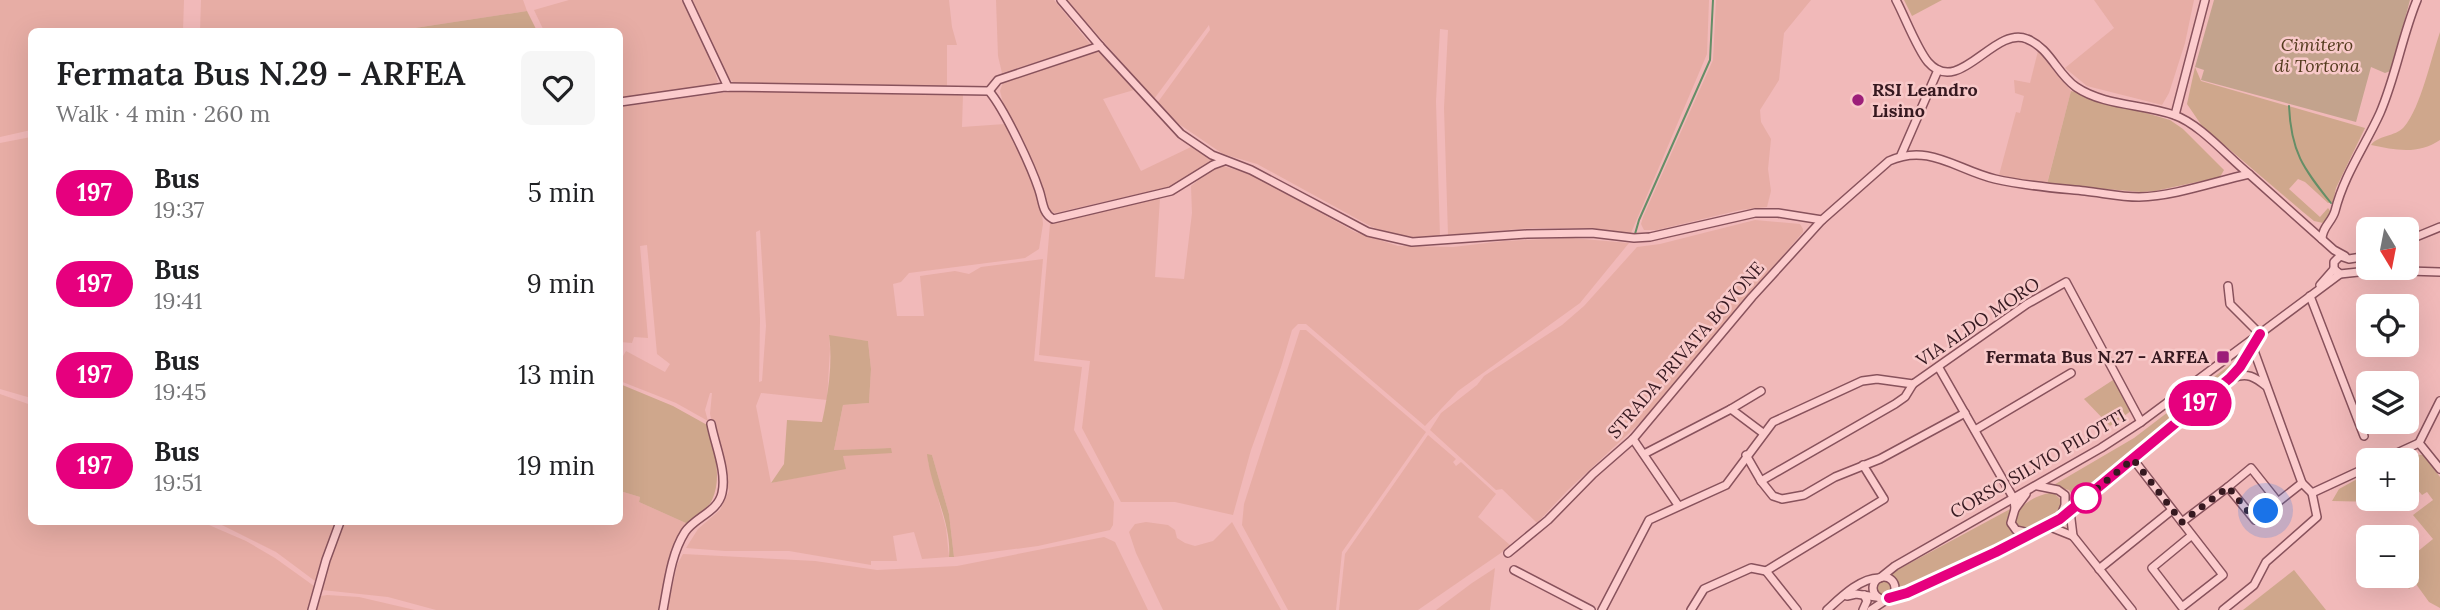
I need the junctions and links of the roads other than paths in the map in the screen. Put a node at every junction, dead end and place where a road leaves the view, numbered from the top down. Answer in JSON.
{"nodes":[{"id":1,"x":687,"y":0,"type":"edge"},
{"id":2,"x":1061,"y":0,"type":"edge"},
{"id":3,"x":1896,"y":0,"type":"edge"},
{"id":4,"x":2205,"y":0,"type":"edge"},
{"id":5,"x":2417,"y":0,"type":"edge"},
{"id":6,"x":1100,"y":46,"type":"junction"},
{"id":7,"x":1938,"y":70,"type":"junction"},
{"id":8,"x":728,"y":87,"type":"junction"},
{"id":9,"x":989,"y":91,"type":"junction"},
{"id":10,"x":623,"y":102,"type":"edge"},
{"id":11,"x":2175,"y":115,"type":"junction"},
{"id":12,"x":1901,"y":155,"type":"junction"},
{"id":13,"x":1224,"y":161,"type":"junction"},
{"id":14,"x":2249,"y":174,"type":"junction"},
{"id":15,"x":1822,"y":220,"type":"junction"},
{"id":16,"x":2440,"y":227,"type":"edge"},
{"id":17,"x":2419,"y":236,"type":"edge"},
{"id":18,"x":2322,"y":239,"type":"junction"},
{"id":19,"x":2356,"y":261,"type":"edge"},
{"id":20,"x":2344,"y":266,"type":"junction"},
{"id":21,"x":2356,"y":267,"type":"edge"},
{"id":22,"x":2419,"y":271,"type":"edge"},
{"id":23,"x":2440,"y":272,"type":"edge"},
{"id":24,"x":2228,"y":286,"type":"dead end"},
{"id":25,"x":2310,"y":296,"type":"junction"},
{"id":26,"x":2260,"y":334,"type":"junction"},
{"id":27,"x":2253,"y":348,"type":"junction"},
{"id":28,"x":2231,"y":356,"type":"junction"},
{"id":29,"x":2245,"y":360,"type":"junction"},
{"id":30,"x":1939,"y":368,"type":"junction"},
{"id":31,"x":2260,"y":369,"type":"junction"},
{"id":32,"x":2071,"y":373,"type":"dead end"},
{"id":33,"x":2226,"y":381,"type":"junction"},
{"id":34,"x":1913,"y":384,"type":"junction"},
{"id":35,"x":2266,"y":387,"type":"junction"},
{"id":36,"x":1761,"y":391,"type":"dead end"},
{"id":37,"x":2440,"y":401,"type":"edge"},
{"id":38,"x":1731,"y":410,"type":"junction"},
{"id":39,"x":1965,"y":412,"type":"junction"},
{"id":40,"x":2141,"y":422,"type":"junction"},
{"id":41,"x":711,"y":424,"type":"dead end"},
{"id":42,"x":1975,"y":430,"type":"junction"},
{"id":43,"x":1763,"y":433,"type":"junction"},
{"id":44,"x":2364,"y":436,"type":"dead end"},
{"id":45,"x":1633,"y":439,"type":"junction"},
{"id":46,"x":2418,"y":443,"type":"junction"},
{"id":47,"x":2407,"y":448,"type":"edge"},
{"id":48,"x":1644,"y":454,"type":"junction"},
{"id":49,"x":1746,"y":456,"type":"junction"},
{"id":50,"x":2133,"y":459,"type":"junction"},
{"id":51,"x":1863,"y":465,"type":"junction"},
{"id":52,"x":2440,"y":470,"type":"edge"},
{"id":53,"x":2356,"y":473,"type":"edge"},
{"id":54,"x":1761,"y":481,"type":"junction"},
{"id":55,"x":2302,"y":483,"type":"junction"},
{"id":56,"x":2038,"y":486,"type":"junction"},
{"id":57,"x":2228,"y":487,"type":"junction"},
{"id":58,"x":2029,"y":491,"type":"junction"},
{"id":59,"x":2312,"y":493,"type":"junction"},
{"id":60,"x":2014,"y":499,"type":"junction"},
{"id":61,"x":2278,"y":502,"type":"junction"},
{"id":62,"x":1678,"y":505,"type":"junction"},
{"id":63,"x":2015,"y":509,"type":"junction"},
{"id":64,"x":2172,"y":510,"type":"junction"},
{"id":65,"x":2070,"y":511,"type":"junction"},
{"id":66,"x":2060,"y":519,"type":"junction"},
{"id":67,"x":2182,"y":522,"type":"junction"},
{"id":68,"x":339,"y":525,"type":"edge"},
{"id":69,"x":2048,"y":526,"type":"junction"},
{"id":70,"x":2034,"y":534,"type":"junction"},
{"id":71,"x":2192,"y":535,"type":"junction"},
{"id":72,"x":2073,"y":536,"type":"junction"},
{"id":73,"x":1508,"y":553,"type":"dead end"},
{"id":74,"x":2099,"y":569,"type":"junction"},
{"id":75,"x":1514,"y":570,"type":"dead end"},
{"id":76,"x":1766,"y":571,"type":"junction"},
{"id":77,"x":1880,"y":578,"type":"junction"},
{"id":78,"x":1864,"y":595,"type":"junction"},
{"id":79,"x":1877,"y":597,"type":"junction"},
{"id":80,"x":1840,"y":598,"type":"junction"},
{"id":81,"x":1889,"y":598,"type":"junction"},
{"id":82,"x":312,"y":610,"type":"edge"},
{"id":83,"x":663,"y":610,"type":"edge"},
{"id":84,"x":1591,"y":610,"type":"edge"},
{"id":85,"x":1602,"y":610,"type":"edge"},
{"id":86,"x":1690,"y":610,"type":"edge"},
{"id":87,"x":1797,"y":610,"type":"edge"},
{"id":88,"x":1827,"y":610,"type":"edge"},
{"id":89,"x":1863,"y":610,"type":"edge"},
{"id":90,"x":1871,"y":610,"type":"edge"},
{"id":91,"x":2132,"y":610,"type":"edge"},
{"id":92,"x":2223,"y":610,"type":"edge"}],
"edges":[{"from":1,"to":8,"type":"street"},
{"from":2,"to":6,"type":"street"},
{"from":3,"to":7,"type":"street"},
{"from":4,"to":11,"type":"street"},
{"from":5,"to":18,"type":"street"},
{"from":6,"to":9,"type":"street"},
{"from":6,"to":13,"type":"street"},
{"from":7,"to":11,"type":"street"},
{"from":7,"to":12,"type":"street"},
{"from":8,"to":9,"type":"street"},
{"from":8,"to":10,"type":"street"},
{"from":9,"to":13,"type":"street"},
{"from":11,"to":14,"type":"street"},
{"from":12,"to":14,"type":"street"},
{"from":12,"to":15,"type":"street","name":"STRADA PRIVATA BOVONE"},
{"from":13,"to":15,"type":"street"},
{"from":14,"to":18,"type":"street"},
{"from":15,"to":45,"type":"street","name":"STRADA PRIVATA BOVONE"},
{"from":16,"to":17,"type":"street"},
{"from":18,"to":20,"type":"street"},
{"from":19,"to":20,"type":"street"},
{"from":20,"to":21,"type":"street"},
{"from":20,"to":25,"type":"street","name":"CORSO SILVIO PILOTTI"},
{"from":22,"to":23,"type":"street"},
{"from":24,"to":26,"type":"street"},
{"from":25,"to":26,"type":"street","name":"CORSO SILVIO PILOTTI"},
{"from":25,"to":44,"type":"street"},
{"from":26,"to":27,"type":"street"},
{"from":26,"to":28,"type":"street","name":"CORSO SILVIO PILOTTI"},
{"from":27,"to":29,"type":"street"},
{"from":27,"to":31,"type":"street"},
{"from":28,"to":29,"type":"street"},
{"from":28,"to":40,"type":"street","name":"CORSO SILVIO PILOTTI"},
{"from":29,"to":31,"type":"street"},
{"from":29,"to":33,"type":"street"},
{"from":30,"to":34,"type":"street","name":"VIA ALDO MORO"},
{"from":30,"to":39,"type":"street"},
{"from":30,"to":40,"type":"street","name":"VIA ALDO MORO"},
{"from":31,"to":35,"type":"street"},
{"from":32,"to":42,"type":"street"},
{"from":33,"to":35,"type":"street"},
{"from":33,"to":50,"type":"street"},
{"from":34,"to":43,"type":"street","name":"VIA ALDO MORO"},
{"from":34,"to":54,"type":"street"},
{"from":35,"to":55,"type":"street"},
{"from":36,"to":38,"type":"street"},
{"from":37,"to":46,"type":"street"},
{"from":38,"to":43,"type":"street"},
{"from":38,"to":48,"type":"street"},
{"from":39,"to":42,"type":"street"},
{"from":39,"to":51,"type":"street"},
{"from":40,"to":56,"type":"street","name":"CORSO SILVIO PILOTTI"},
{"from":41,"to":83,"type":"street"},
{"from":42,"to":60,"type":"street"},
{"from":43,"to":49,"type":"street","name":"VIA ALDO MORO"},
{"from":45,"to":48,"type":"street"},
{"from":45,"to":73,"type":"street","name":"STRADA PRIVATA BOVONE"},
{"from":46,"to":47,"type":"street"},
{"from":46,"to":52,"type":"street"},
{"from":48,"to":62,"type":"street"},
{"from":49,"to":54,"type":"street"},
{"from":49,"to":62,"type":"street","name":"VIA ALDO MORO"},
{"from":50,"to":64,"type":"street"},
{"from":50,"to":65,"type":"street"},
{"from":51,"to":54,"type":"street"},
{"from":51,"to":76,"type":"street"},
{"from":53,"to":59,"type":"street"},
{"from":55,"to":59,"type":"street"},
{"from":55,"to":61,"type":"street"},
{"from":56,"to":58,"type":"street","name":"CORSO SILVIO PILOTTI"},
{"from":56,"to":66,"type":"street"},
{"from":57,"to":61,"type":"street"},
{"from":57,"to":61,"type":"street"},
{"from":57,"to":67,"type":"street"},
{"from":58,"to":60,"type":"street","name":"CORSO SILVIO PILOTTI"},
{"from":58,"to":63,"type":"street"},
{"from":59,"to":92,"type":"street"},
{"from":60,"to":63,"type":"street"},
{"from":60,"to":77,"type":"street","name":"CORSO SILVIO PILOTTI"},
{"from":62,"to":85,"type":"street","name":"VIA ALDO MORO"},
{"from":63,"to":70,"type":"street"},
{"from":64,"to":67,"type":"street"},
{"from":64,"to":74,"type":"street"},
{"from":65,"to":66,"type":"street"},
{"from":65,"to":72,"type":"street"},
{"from":66,"to":69,"type":"street"},
{"from":67,"to":71,"type":"street"},
{"from":68,"to":82,"type":"street"},
{"from":69,"to":70,"type":"street"},
{"from":69,"to":72,"type":"street"},
{"from":70,"to":81,"type":"street"},
{"from":71,"to":71,"type":"street"},
{"from":72,"to":74,"type":"street"},
{"from":74,"to":91,"type":"street"},
{"from":75,"to":84,"type":"street"},
{"from":76,"to":86,"type":"street"},
{"from":76,"to":87,"type":"street"},
{"from":77,"to":79,"type":"street"},
{"from":77,"to":80,"type":"street","name":"CORSO SILVIO PILOTTI"},
{"from":77,"to":81,"type":"street"},
{"from":78,"to":79,"type":"street"},
{"from":78,"to":80,"type":"street"},
{"from":78,"to":89,"type":"street"},
{"from":79,"to":81,"type":"street"},
{"from":80,"to":88,"type":"street","name":"CORSO SILVIO PILOTTI"},
{"from":81,"to":90,"type":"street"}]}
